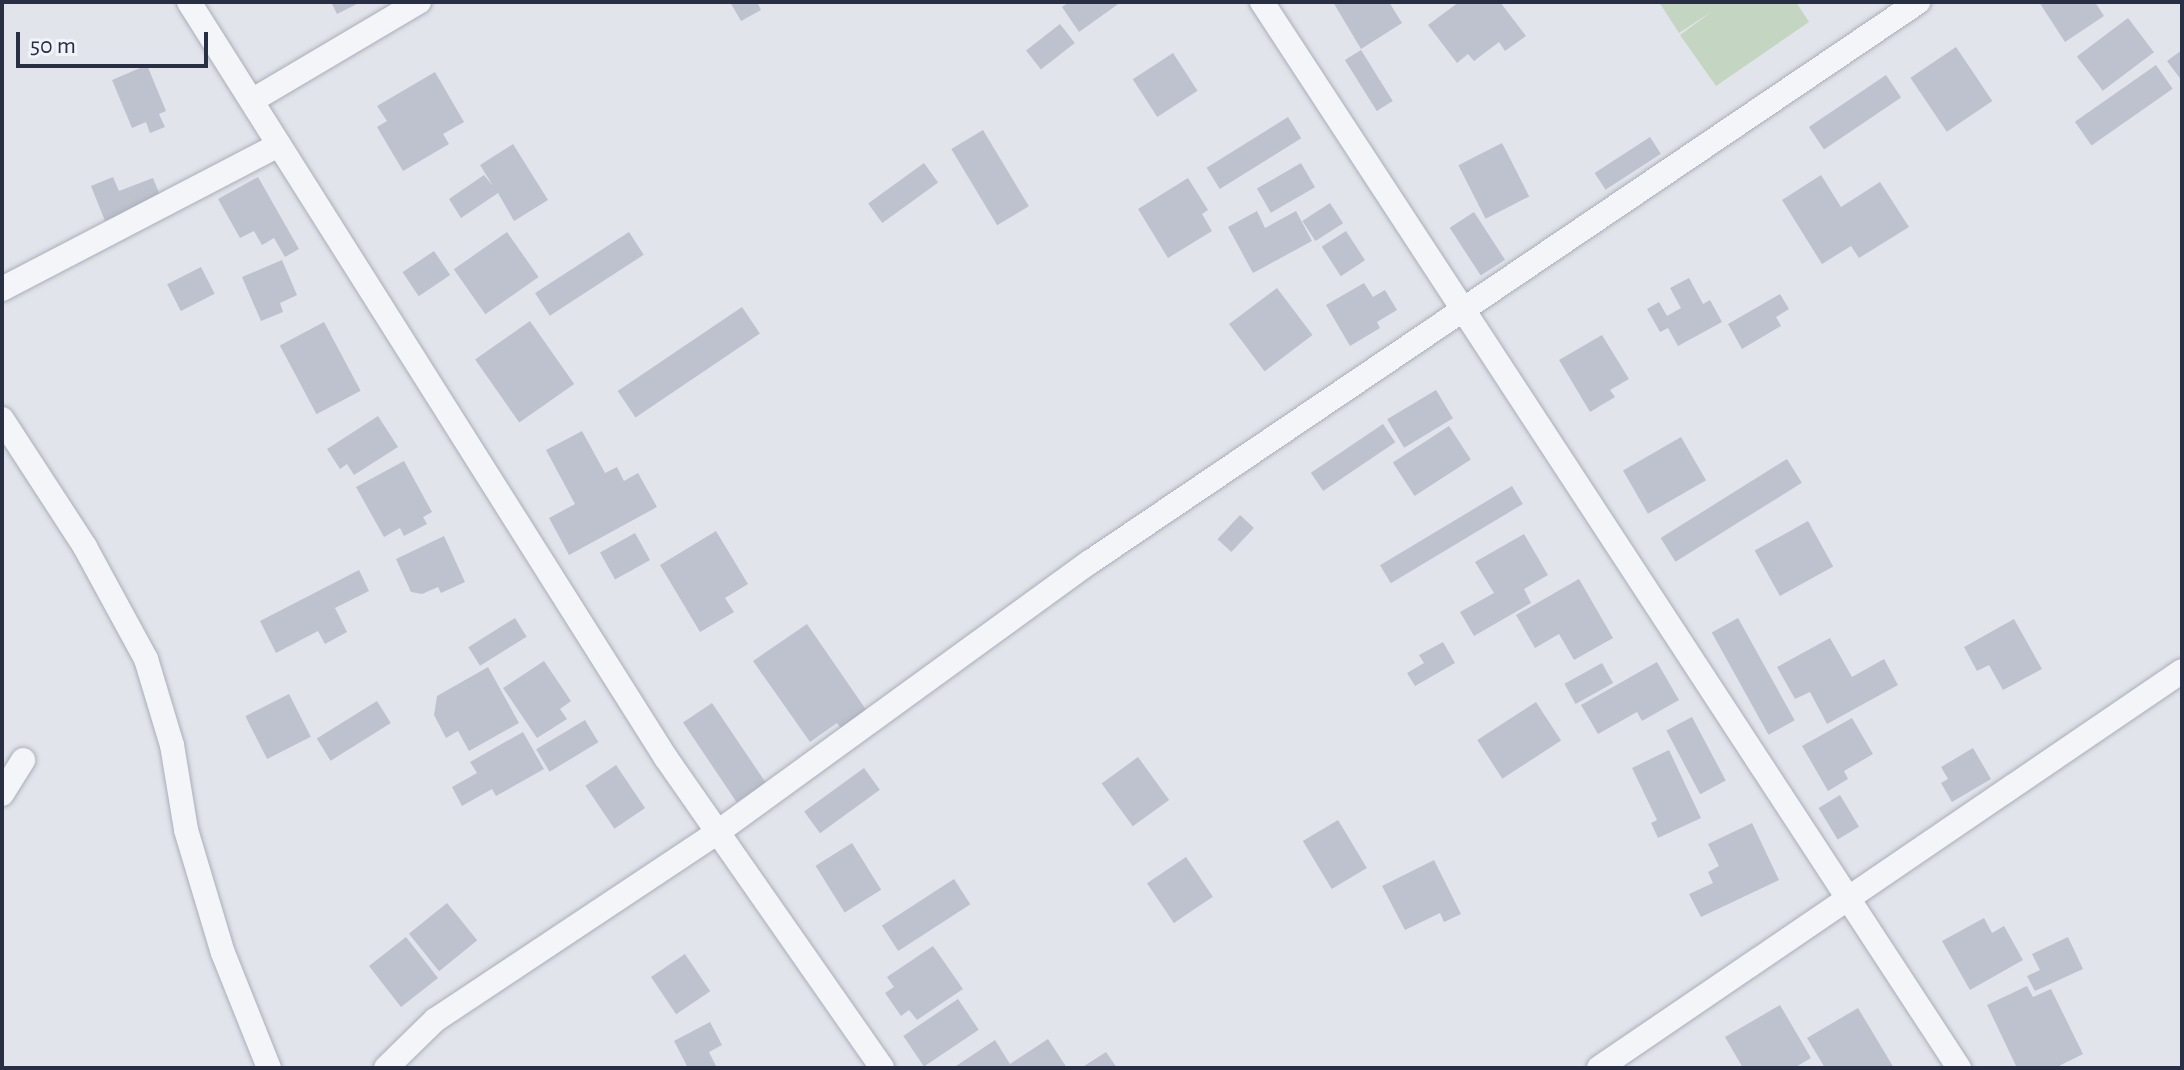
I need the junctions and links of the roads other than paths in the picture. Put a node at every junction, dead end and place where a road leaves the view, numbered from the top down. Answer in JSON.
{"nodes":[{"id":1,"x":189,"y":2,"type":"edge"},
{"id":2,"x":419,"y":2,"type":"edge"},
{"id":3,"x":1262,"y":2,"type":"edge"},
{"id":4,"x":1918,"y":2,"type":"edge"},
{"id":5,"x":253,"y":100,"type":"junction"},
{"id":6,"x":279,"y":145,"type":"junction"},
{"id":7,"x":2,"y":289,"type":"edge"},
{"id":8,"x":1465,"y":310,"type":"junction"},
{"id":9,"x":2,"y":419,"type":"edge"},
{"id":10,"x":2182,"y":671,"type":"edge"},
{"id":11,"x":23,"y":760,"type":"dead end"},
{"id":12,"x":2,"y":794,"type":"edge"},
{"id":13,"x":718,"y":832,"type":"junction"},
{"id":14,"x":1845,"y":897,"type":"junction"},
{"id":15,"x":269,"y":1068,"type":"edge"},
{"id":16,"x":386,"y":1068,"type":"edge"},
{"id":17,"x":882,"y":1068,"type":"edge"},
{"id":18,"x":1599,"y":1068,"type":"edge"},
{"id":19,"x":1959,"y":1068,"type":"edge"}],
"edges":[{"from":1,"to":5,"type":"street"},
{"from":2,"to":5,"type":"street"},
{"from":3,"to":8,"type":"street"},
{"from":4,"to":8,"type":"street"},
{"from":5,"to":6,"type":"street"},
{"from":6,"to":7,"type":"street"},
{"from":6,"to":13,"type":"street"},
{"from":8,"to":13,"type":"street"},
{"from":8,"to":14,"type":"street"},
{"from":9,"to":15,"type":"street"},
{"from":10,"to":14,"type":"street"},
{"from":11,"to":12,"type":"street"},
{"from":13,"to":16,"type":"street"},
{"from":13,"to":17,"type":"street"},
{"from":14,"to":18,"type":"street"},
{"from":14,"to":19,"type":"street"}]}
